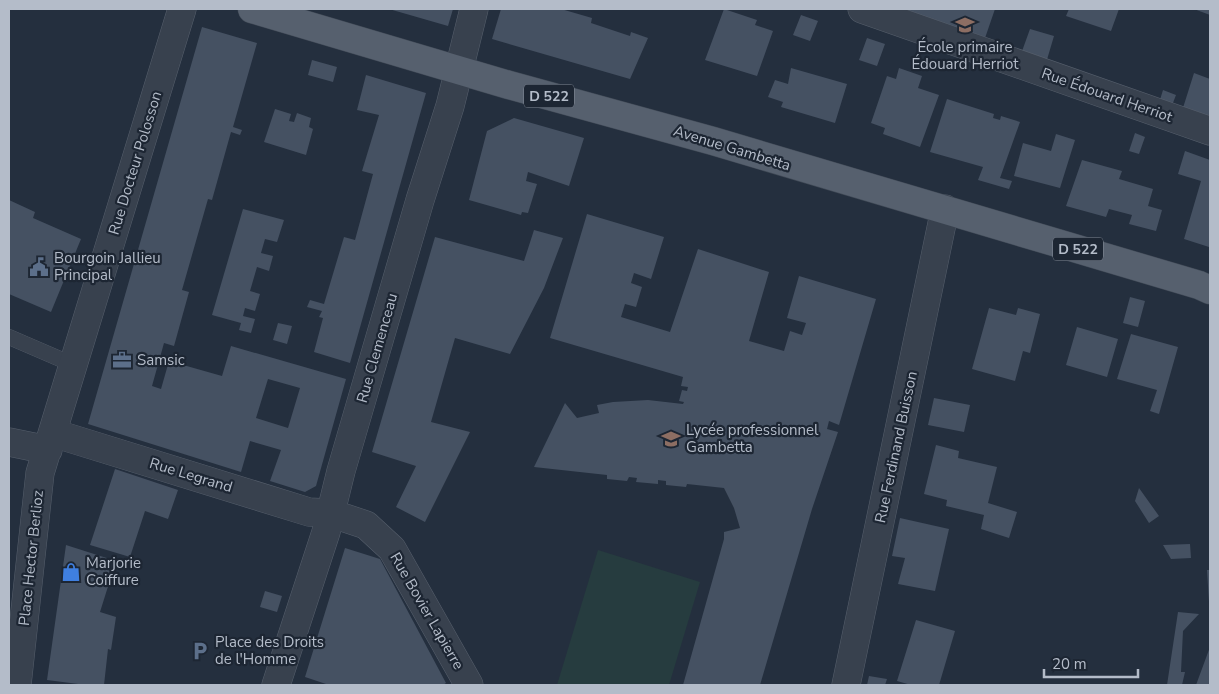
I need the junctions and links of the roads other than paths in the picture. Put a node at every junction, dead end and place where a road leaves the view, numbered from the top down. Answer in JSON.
{"nodes":[{"id":1,"x":182,"y":9,"type":"edge"},
{"id":2,"x":252,"y":9,"type":"edge"},
{"id":3,"x":474,"y":9,"type":"edge"},
{"id":4,"x":862,"y":9,"type":"edge"},
{"id":5,"x":459,"y":70,"type":"junction"},
{"id":6,"x":1210,"y":132,"type":"edge"},
{"id":7,"x":945,"y":209,"type":"junction"},
{"id":8,"x":1210,"y":290,"type":"edge"},
{"id":9,"x":9,"y":337,"type":"edge"},
{"id":10,"x":74,"y":365,"type":"junction"},
{"id":11,"x":51,"y":441,"type":"junction"},
{"id":12,"x":9,"y":442,"type":"edge"},
{"id":13,"x":330,"y":512,"type":"junction"},
{"id":14,"x":17,"y":685,"type":"edge"},
{"id":15,"x":276,"y":685,"type":"edge"},
{"id":16,"x":469,"y":685,"type":"edge"},
{"id":17,"x":846,"y":685,"type":"edge"}],
"edges":[{"from":1,"to":10,"type":"street","name":"Rue Docteur Polosson"},
{"from":2,"to":5,"type":"main road","name":"Avenue Gambetta","number":"D 522"},
{"from":3,"to":5,"type":"street","name":"Rue Clemenceau"},
{"from":4,"to":6,"type":"street","name":"Rue Édouard Herriot"},
{"from":5,"to":7,"type":"main road","name":"Avenue Gambetta","number":"D 522"},
{"from":5,"to":13,"type":"street","name":"Rue Clemenceau"},
{"from":7,"to":8,"type":"main road","name":"Avenue Gambetta","number":"D 522"},
{"from":7,"to":17,"type":"street","name":"Rue Ferdinand Buisson"},
{"from":9,"to":10,"type":"lane"},
{"from":10,"to":11,"type":"street","name":"Rue Docteur Polosson"},
{"from":11,"to":12,"type":"street","name":"Rue Legrand"},
{"from":11,"to":13,"type":"street","name":"Rue Legrand"},
{"from":11,"to":14,"type":"street","name":"Place Hector Berlioz"},
{"from":13,"to":15,"type":"street","name":"Rue Clemenceau"},
{"from":13,"to":16,"type":"street","name":"Rue Bovier Lapierre"}]}
